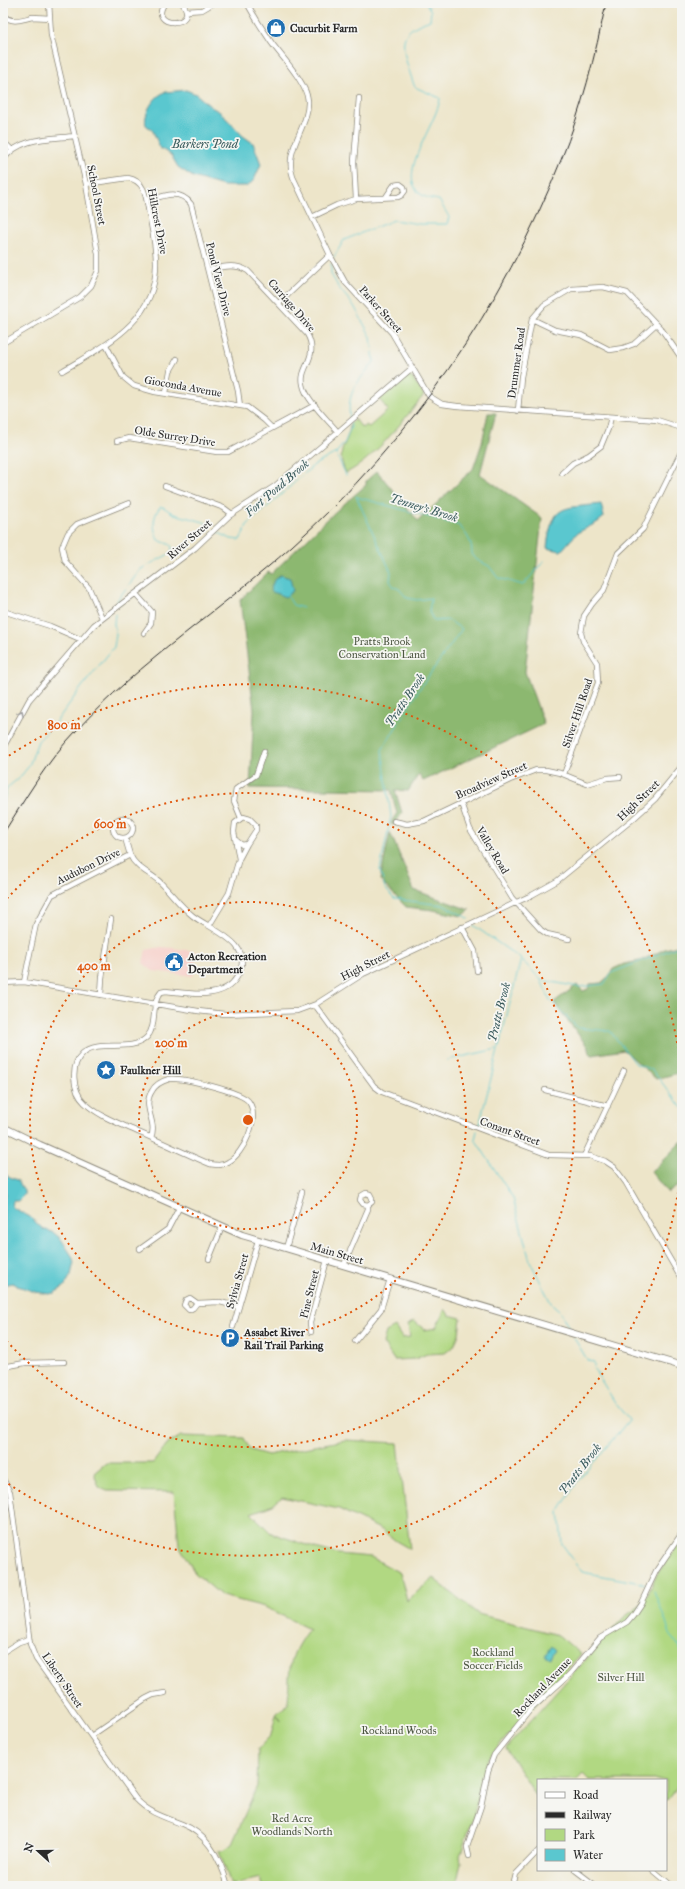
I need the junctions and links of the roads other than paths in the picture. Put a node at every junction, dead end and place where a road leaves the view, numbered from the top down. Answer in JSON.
{"nodes":[{"id":1,"x":49,"y":3,"type":"edge"},
{"id":2,"x":166,"y":3,"type":"edge"},
{"id":3,"x":182,"y":3,"type":"edge"},
{"id":4,"x":214,"y":3,"type":"edge"},
{"id":5,"x":246,"y":3,"type":"edge"},
{"id":6,"x":186,"y":11,"type":"junction"},
{"id":7,"x":3,"y":16,"type":"edge"},
{"id":8,"x":49,"y":18,"type":"junction"},
{"id":9,"x":359,"y":98,"type":"dead end"},
{"id":10,"x":75,"y":136,"type":"junction"},
{"id":11,"x":3,"y":141,"type":"edge"},
{"id":12,"x":12,"y":150,"type":"junction"},
{"id":13,"x":3,"y":160,"type":"edge"},
{"id":14,"x":86,"y":184,"type":"junction"},
{"id":15,"x":386,"y":197,"type":"dead end"},
{"id":16,"x":356,"y":199,"type":"junction"},
{"id":17,"x":147,"y":201,"type":"junction"},
{"id":18,"x":312,"y":217,"type":"junction"},
{"id":19,"x":330,"y":255,"type":"junction"},
{"id":20,"x":208,"y":270,"type":"junction"},
{"id":21,"x":279,"y":303,"type":"junction"},
{"id":22,"x":532,"y":319,"type":"junction"},
{"id":23,"x":656,"y":324,"type":"junction"},
{"id":24,"x":3,"y":343,"type":"edge"},
{"id":25,"x":106,"y":345,"type":"junction"},
{"id":26,"x":177,"y":359,"type":"dead end"},
{"id":27,"x":682,"y":359,"type":"edge"},
{"id":28,"x":412,"y":368,"type":"junction"},
{"id":29,"x":62,"y":371,"type":"dead end"},
{"id":30,"x":166,"y":394,"type":"junction"},
{"id":31,"x":315,"y":405,"type":"junction"},
{"id":32,"x":240,"y":406,"type":"junction"},
{"id":33,"x":518,"y":411,"type":"junction"},
{"id":34,"x":611,"y":417,"type":"junction"},
{"id":35,"x":272,"y":428,"type":"junction"},
{"id":36,"x":682,"y":428,"type":"edge"},
{"id":37,"x":337,"y":431,"type":"junction"},
{"id":38,"x":117,"y":441,"type":"dead end"},
{"id":39,"x":682,"y":450,"type":"edge"},
{"id":40,"x":562,"y":473,"type":"dead end"},
{"id":41,"x":165,"y":486,"type":"dead end"},
{"id":42,"x":129,"y":503,"type":"dead end"},
{"id":43,"x":232,"y":514,"type":"junction"},
{"id":44,"x":136,"y":594,"type":"junction"},
{"id":45,"x":3,"y":611,"type":"edge"},
{"id":46,"x":102,"y":618,"type":"junction"},
{"id":47,"x":144,"y":633,"type":"dead end"},
{"id":48,"x":80,"y":639,"type":"junction"},
{"id":49,"x":3,"y":748,"type":"edge"},
{"id":50,"x":264,"y":751,"type":"dead end"},
{"id":51,"x":682,"y":766,"type":"edge"},
{"id":52,"x":564,"y":774,"type":"junction"},
{"id":53,"x":620,"y":777,"type":"dead end"},
{"id":54,"x":461,"y":803,"type":"junction"},
{"id":55,"x":241,"y":818,"type":"junction"},
{"id":56,"x":394,"y":821,"type":"dead end"},
{"id":57,"x":125,"y":838,"type":"junction"},
{"id":58,"x":237,"y":841,"type":"junction"},
{"id":59,"x":247,"y":844,"type":"junction"},
{"id":60,"x":130,"y":855,"type":"junction"},
{"id":61,"x":238,"y":859,"type":"junction"},
{"id":62,"x":515,"y":903,"type":"junction"},
{"id":63,"x":111,"y":919,"type":"dead end"},
{"id":64,"x":209,"y":926,"type":"junction"},
{"id":65,"x":462,"y":927,"type":"junction"},
{"id":66,"x":569,"y":939,"type":"dead end"},
{"id":67,"x":477,"y":970,"type":"dead end"},
{"id":68,"x":24,"y":982,"type":"junction"},
{"id":69,"x":3,"y":983,"type":"edge"},
{"id":70,"x":101,"y":995,"type":"junction"},
{"id":71,"x":156,"y":1005,"type":"junction"},
{"id":72,"x":315,"y":1005,"type":"junction"},
{"id":73,"x":624,"y":1071,"type":"dead end"},
{"id":74,"x":545,"y":1090,"type":"dead end"},
{"id":75,"x":608,"y":1106,"type":"junction"},
{"id":76,"x":3,"y":1127,"type":"edge"},
{"id":77,"x":151,"y":1137,"type":"junction"},
{"id":78,"x":584,"y":1156,"type":"junction"},
{"id":79,"x":302,"y":1192,"type":"dead end"},
{"id":80,"x":368,"y":1205,"type":"dead end"},
{"id":81,"x":179,"y":1208,"type":"junction"},
{"id":82,"x":222,"y":1227,"type":"junction"},
{"id":83,"x":258,"y":1240,"type":"junction"},
{"id":84,"x":286,"y":1248,"type":"junction"},
{"id":85,"x":140,"y":1249,"type":"dead end"},
{"id":86,"x":209,"y":1258,"type":"dead end"},
{"id":87,"x":327,"y":1260,"type":"junction"},
{"id":88,"x":344,"y":1265,"type":"junction"},
{"id":89,"x":390,"y":1279,"type":"junction"},
{"id":90,"x":682,"y":1280,"type":"edge"},
{"id":91,"x":197,"y":1303,"type":"dead end"},
{"id":92,"x":239,"y":1307,"type":"junction"},
{"id":93,"x":233,"y":1327,"type":"dead end"},
{"id":94,"x":311,"y":1332,"type":"dead end"},
{"id":95,"x":355,"y":1341,"type":"dead end"},
{"id":96,"x":64,"y":1362,"type":"dead end"},
{"id":97,"x":680,"y":1365,"type":"edge"},
{"id":98,"x":3,"y":1367,"type":"edge"},
{"id":99,"x":3,"y":1479,"type":"edge"},
{"id":100,"x":682,"y":1533,"type":"edge"},
{"id":101,"x":29,"y":1639,"type":"junction"},
{"id":102,"x":3,"y":1652,"type":"edge"},
{"id":103,"x":165,"y":1693,"type":"dead end"},
{"id":104,"x":91,"y":1736,"type":"junction"},
{"id":105,"x":537,"y":1852,"type":"edge"},
{"id":106,"x":469,"y":1856,"type":"dead end"},
{"id":107,"x":576,"y":1871,"type":"edge"},
{"id":108,"x":654,"y":1871,"type":"edge"},
{"id":109,"x":228,"y":1886,"type":"edge"},
{"id":110,"x":513,"y":1886,"type":"edge"},
{"id":111,"x":596,"y":1886,"type":"edge"},
{"id":112,"x":672,"y":1886,"type":"edge"}],
"edges":[{"from":1,"to":8,"type":"street","name":"School Street"},
{"from":2,"to":6,"type":"street"},
{"from":3,"to":6,"type":"street"},
{"from":4,"to":6,"type":"street"},
{"from":5,"to":18,"type":"street","name":"Parker Street"},
{"from":7,"to":8,"type":"street"},
{"from":8,"to":10,"type":"street","name":"School Street"},
{"from":9,"to":16,"type":"street"},
{"from":10,"to":12,"type":"street"},
{"from":10,"to":14,"type":"street","name":"School Street"},
{"from":11,"to":12,"type":"street"},
{"from":12,"to":13,"type":"street"},
{"from":14,"to":17,"type":"street","name":"Hillcrest Drive"},
{"from":14,"to":24,"type":"street","name":"School Street"},
{"from":15,"to":16,"type":"street"},
{"from":16,"to":18,"type":"street"},
{"from":17,"to":20,"type":"street","name":"Pond View Drive"},
{"from":17,"to":25,"type":"street","name":"Hillcrest Drive"},
{"from":18,"to":19,"type":"street","name":"Parker Street"},
{"from":19,"to":21,"type":"street"},
{"from":19,"to":28,"type":"street","name":"Parker Street"},
{"from":20,"to":21,"type":"street","name":"Carriage Drive"},
{"from":20,"to":32,"type":"street","name":"Pond View Drive"},
{"from":21,"to":31,"type":"street","name":"Carriage Drive"},
{"from":22,"to":23,"type":"street"},
{"from":22,"to":23,"type":"street","name":"Drummer Road"},
{"from":22,"to":33,"type":"street","name":"Drummer Road"},
{"from":23,"to":27,"type":"street","name":"Drummer Road"},
{"from":25,"to":29,"type":"street","name":"Hillcrest Drive"},
{"from":25,"to":30,"type":"street","name":"Gioconda Avenue"},
{"from":26,"to":30,"type":"street"},
{"from":28,"to":33,"type":"street","name":"Parker Street"},
{"from":28,"to":37,"type":"street","name":"River Street"},
{"from":30,"to":32,"type":"street","name":"Gioconda Avenue"},
{"from":31,"to":35,"type":"street","name":"Olde Surrey Drive"},
{"from":31,"to":37,"type":"street","name":"Carriage Drive"},
{"from":32,"to":35,"type":"street","name":"Gioconda Avenue"},
{"from":33,"to":34,"type":"street","name":"Parker Street"},
{"from":34,"to":36,"type":"street","name":"Parker Street"},
{"from":34,"to":40,"type":"street"},
{"from":35,"to":38,"type":"street","name":"Olde Surrey Drive"},
{"from":37,"to":43,"type":"street","name":"River Street"},
{"from":39,"to":52,"type":"street","name":"Silver Hill Road"},
{"from":41,"to":43,"type":"street"},
{"from":42,"to":46,"type":"street"},
{"from":43,"to":44,"type":"street","name":"River Street"},
{"from":44,"to":46,"type":"street","name":"River Street"},
{"from":44,"to":47,"type":"street"},
{"from":45,"to":48,"type":"street"},
{"from":46,"to":48,"type":"street","name":"River Street"},
{"from":49,"to":48,"type":"street","name":"River Street","one_way":true},
{"from":50,"to":55,"type":"street"},
{"from":51,"to":62,"type":"street","name":"High Street"},
{"from":52,"to":53,"type":"street","name":"Broadview Street"},
{"from":52,"to":54,"type":"street","name":"Broadview Street"},
{"from":54,"to":56,"type":"street","name":"Broadview Street"},
{"from":54,"to":62,"type":"street","name":"Valley Road"},
{"from":55,"to":58,"type":"street"},
{"from":55,"to":59,"type":"street"},
{"from":57,"to":57,"type":"street","name":"Audubon Drive"},
{"from":57,"to":60,"type":"street","name":"Audubon Drive"},
{"from":58,"to":59,"type":"street"},
{"from":58,"to":61,"type":"street"},
{"from":59,"to":61,"type":"street"},
{"from":60,"to":64,"type":"street","name":"Audubon Drive"},
{"from":60,"to":68,"type":"street","name":"Audubon Drive"},
{"from":61,"to":64,"type":"street"},
{"from":62,"to":65,"type":"street","name":"High Street"},
{"from":62,"to":66,"type":"street","name":"Valley Road"},
{"from":63,"to":70,"type":"street"},
{"from":64,"to":71,"type":"street","name":"Audubon Drive"},
{"from":65,"to":67,"type":"street"},
{"from":65,"to":72,"type":"street","name":"High Street"},
{"from":68,"to":69,"type":"street","name":"High Street"},
{"from":68,"to":70,"type":"street","name":"High Street"},
{"from":70,"to":71,"type":"street","name":"High Street"},
{"from":71,"to":72,"type":"street","name":"High Street"},
{"from":71,"to":77,"type":"street"},
{"from":72,"to":78,"type":"street","name":"Conant Street"},
{"from":73,"to":75,"type":"street"},
{"from":74,"to":75,"type":"street"},
{"from":75,"to":78,"type":"street"},
{"from":76,"to":81,"type":"main road","name":"Main Street"},
{"from":77,"to":77,"type":"street"},
{"from":78,"to":90,"type":"street","name":"Conant Street"},
{"from":79,"to":84,"type":"street"},
{"from":80,"to":88,"type":"street"},
{"from":81,"to":82,"type":"main road","name":"Main Street"},
{"from":81,"to":85,"type":"street"},
{"from":82,"to":83,"type":"main road","name":"Main Street"},
{"from":82,"to":86,"type":"street"},
{"from":83,"to":84,"type":"main road","name":"Main Street"},
{"from":83,"to":92,"type":"street","name":"Sylvia Street"},
{"from":84,"to":87,"type":"main road","name":"Main Street"},
{"from":87,"to":88,"type":"main road","name":"Main Street"},
{"from":87,"to":94,"type":"street","name":"Pine Street"},
{"from":88,"to":89,"type":"main road","name":"Main Street"},
{"from":89,"to":95,"type":"street"},
{"from":89,"to":97,"type":"main road","name":"Main Street"},
{"from":91,"to":92,"type":"street"},
{"from":92,"to":93,"type":"street","name":"Sylvia Street"},
{"from":96,"to":98,"type":"street"},
{"from":99,"to":101,"type":"street","name":"Liberty Street"},
{"from":100,"to":106,"type":"street","name":"Rockland Avenue"},
{"from":101,"to":102,"type":"street"},
{"from":101,"to":104,"type":"street","name":"Liberty Street"},
{"from":103,"to":104,"type":"street"},
{"from":104,"to":109,"type":"street","name":"Liberty Street"},
{"from":105,"to":110,"type":"street"},
{"from":107,"to":111,"type":"street"},
{"from":108,"to":112,"type":"street"}]}
